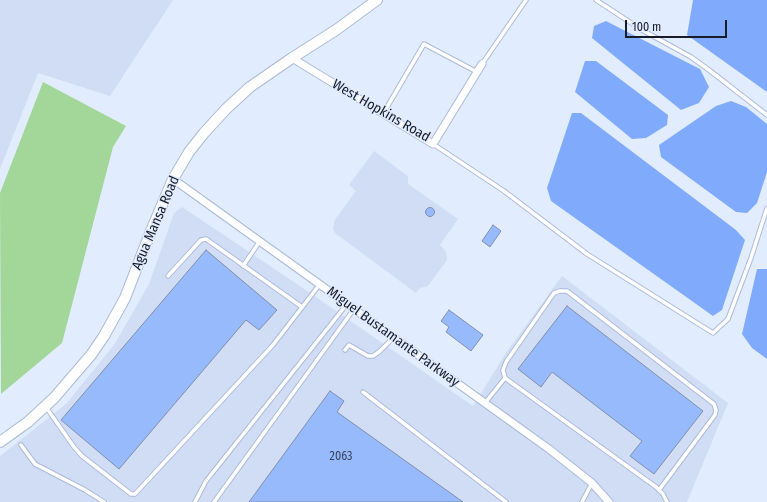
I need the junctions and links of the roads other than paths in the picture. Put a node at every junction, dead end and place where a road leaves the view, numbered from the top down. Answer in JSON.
{"nodes":[{"id":1,"x":377,"y":0,"type":"edge"},
{"id":2,"x":526,"y":0,"type":"edge"},
{"id":3,"x":596,"y":0,"type":"edge"},
{"id":4,"x":292,"y":58,"type":"junction"},
{"id":5,"x":482,"y":64,"type":"joint"},
{"id":6,"x":477,"y":72,"type":"junction"},
{"id":7,"x":383,"y":114,"type":"junction"},
{"id":8,"x":767,"y":115,"type":"edge"},
{"id":9,"x":432,"y":144,"type":"junction"},
{"id":10,"x":173,"y":179,"type":"junction"},
{"id":11,"x":767,"y":208,"type":"edge"},
{"id":12,"x":260,"y":241,"type":"junction"},
{"id":13,"x":243,"y":266,"type":"junction"},
{"id":14,"x":168,"y":276,"type":"dead end"},
{"id":15,"x":320,"y":284,"type":"junction"},
{"id":16,"x":348,"y":304,"type":"junction"},
{"id":17,"x":302,"y":307,"type":"junction"},
{"id":18,"x":354,"y":309,"type":"junction"},
{"id":19,"x":394,"y":338,"type":"junction"},
{"id":20,"x":345,"y":350,"type":"dead end"},
{"id":21,"x":505,"y":378,"type":"junction"},
{"id":22,"x":363,"y":392,"type":"dead end"},
{"id":23,"x":485,"y":403,"type":"junction"},
{"id":24,"x":45,"y":406,"type":"junction"},
{"id":25,"x":0,"y":442,"type":"edge"},
{"id":26,"x":21,"y":445,"type":"dead end"},
{"id":27,"x":592,"y":483,"type":"junction"},
{"id":28,"x":659,"y":490,"type":"junction"},
{"id":29,"x":104,"y":502,"type":"edge"},
{"id":30,"x":195,"y":502,"type":"edge"},
{"id":31,"x":214,"y":502,"type":"edge"},
{"id":32,"x":506,"y":502,"type":"edge"},
{"id":33,"x":582,"y":502,"type":"edge"},
{"id":34,"x":609,"y":502,"type":"edge"},
{"id":35,"x":668,"y":502,"type":"edge"}],
"edges":[{"from":1,"to":4,"type":"main road","name":"Agua Mansa Road"},
{"from":2,"to":5,"type":"lane"},
{"from":3,"to":8,"type":"lane"},
{"from":4,"to":7,"type":"street","name":"West Hopkins Road"},
{"from":4,"to":10,"type":"main road","name":"Agua Mansa Road"},
{"from":5,"to":6,"type":"street","name":"West Hopkins Road"},
{"from":6,"to":7,"type":"lane"},
{"from":6,"to":9,"type":"street","name":"West Hopkins Road"},
{"from":7,"to":9,"type":"street","name":"West Hopkins Road"},
{"from":9,"to":11,"type":"lane"},
{"from":10,"to":12,"type":"street","name":"Miguel Bustamante Parkway"},
{"from":10,"to":24,"type":"main road","name":"Agua Mansa Road"},
{"from":12,"to":13,"type":"lane"},
{"from":12,"to":15,"type":"street","name":"Miguel Bustamante Parkway"},
{"from":13,"to":14,"type":"lane"},
{"from":13,"to":17,"type":"lane"},
{"from":15,"to":16,"type":"street","name":"Miguel Bustamante Parkway"},
{"from":15,"to":17,"type":"lane"},
{"from":16,"to":18,"type":"street","name":"Miguel Bustamante Parkway"},
{"from":16,"to":30,"type":"lane"},
{"from":17,"to":24,"type":"lane"},
{"from":18,"to":19,"type":"street","name":"Miguel Bustamante Parkway"},
{"from":18,"to":31,"type":"lane"},
{"from":19,"to":20,"type":"lane"},
{"from":19,"to":23,"type":"street","name":"Miguel Bustamante Parkway"},
{"from":21,"to":23,"type":"lane"},
{"from":21,"to":28,"type":"lane"},
{"from":21,"to":28,"type":"lane"},
{"from":22,"to":32,"type":"lane"},
{"from":23,"to":27,"type":"street","name":"Miguel Bustamante Parkway"},
{"from":24,"to":25,"type":"main road","name":"Agua Mansa Road"},
{"from":26,"to":29,"type":"lane"},
{"from":27,"to":33,"type":"lane"},
{"from":27,"to":34,"type":"street","name":"Miguel Bustamante Parkway"},
{"from":28,"to":35,"type":"lane"}]}
